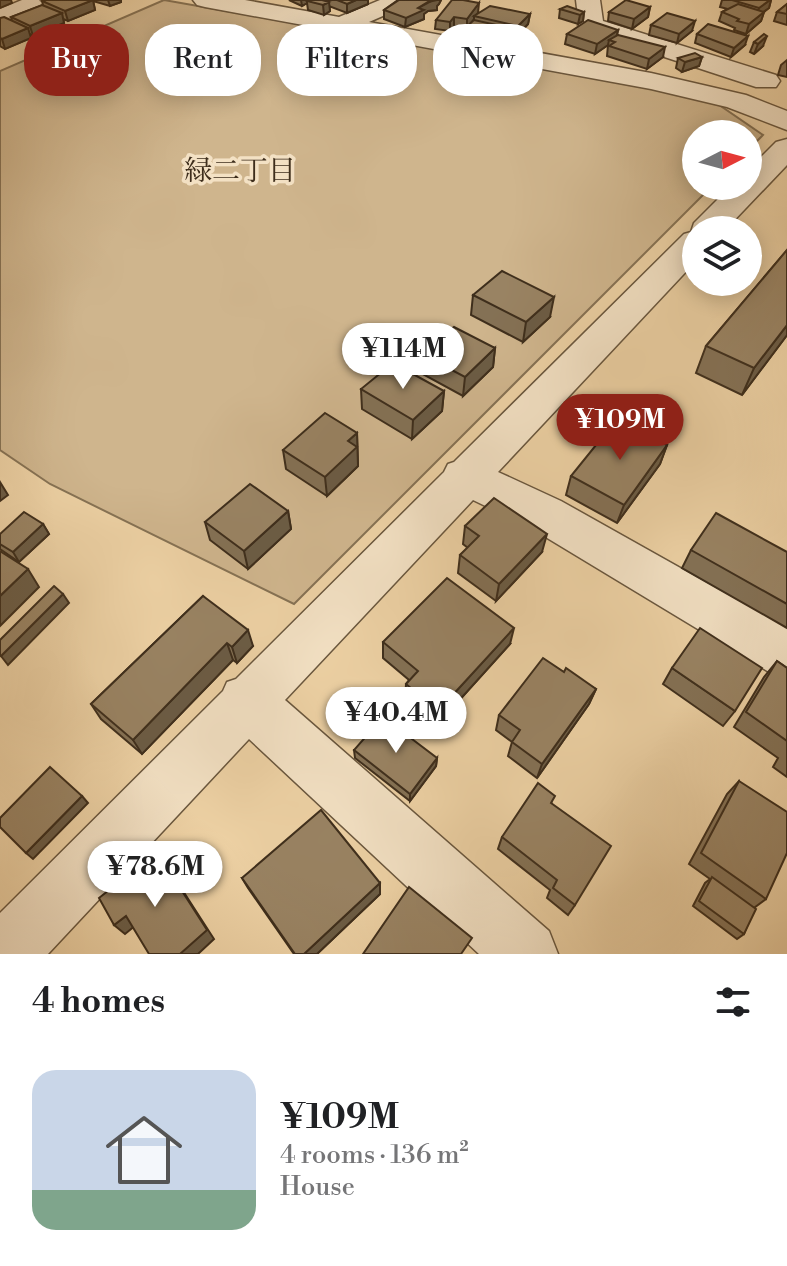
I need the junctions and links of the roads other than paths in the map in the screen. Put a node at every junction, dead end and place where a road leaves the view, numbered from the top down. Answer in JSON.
{"nodes":[{"id":1,"x":44,"y":0,"type":"edge"},
{"id":2,"x":205,"y":0,"type":"edge"},
{"id":3,"x":400,"y":0,"type":"edge"},
{"id":4,"x":588,"y":0,"type":"edge"},
{"id":5,"x":242,"y":3,"type":"edge"},
{"id":6,"x":0,"y":17,"type":"edge"},
{"id":7,"x":331,"y":24,"type":"edge"},
{"id":8,"x":344,"y":24,"type":"edge"},
{"id":9,"x":417,"y":40,"type":"edge"},
{"id":10,"x":787,"y":88,"type":"edge"},
{"id":11,"x":787,"y":121,"type":"edge"},
{"id":12,"x":787,"y":148,"type":"edge"},
{"id":13,"x":720,"y":216,"type":"edge"},
{"id":14,"x":682,"y":255,"type":"edge"},
{"id":15,"x":464,"y":476,"type":"junction"},
{"id":16,"x":787,"y":655,"type":"edge"},
{"id":17,"x":246,"y":700,"type":"junction"},
{"id":18,"x":4,"y":954,"type":"edge"},
{"id":19,"x":526,"y":954,"type":"edge"}],
"edges":[{"from":1,"to":6,"type":"street"},
{"from":2,"to":5,"type":"street"},
{"from":3,"to":8,"type":"street"},
{"from":4,"to":10,"type":"street"},
{"from":5,"to":7,"type":"street"},
{"from":9,"to":11,"type":"street"},
{"from":12,"to":13,"type":"street"},
{"from":14,"to":15,"type":"street"},
{"from":15,"to":16,"type":"street"},
{"from":15,"to":17,"type":"street"},
{"from":17,"to":18,"type":"street"},
{"from":17,"to":19,"type":"street"}]}
